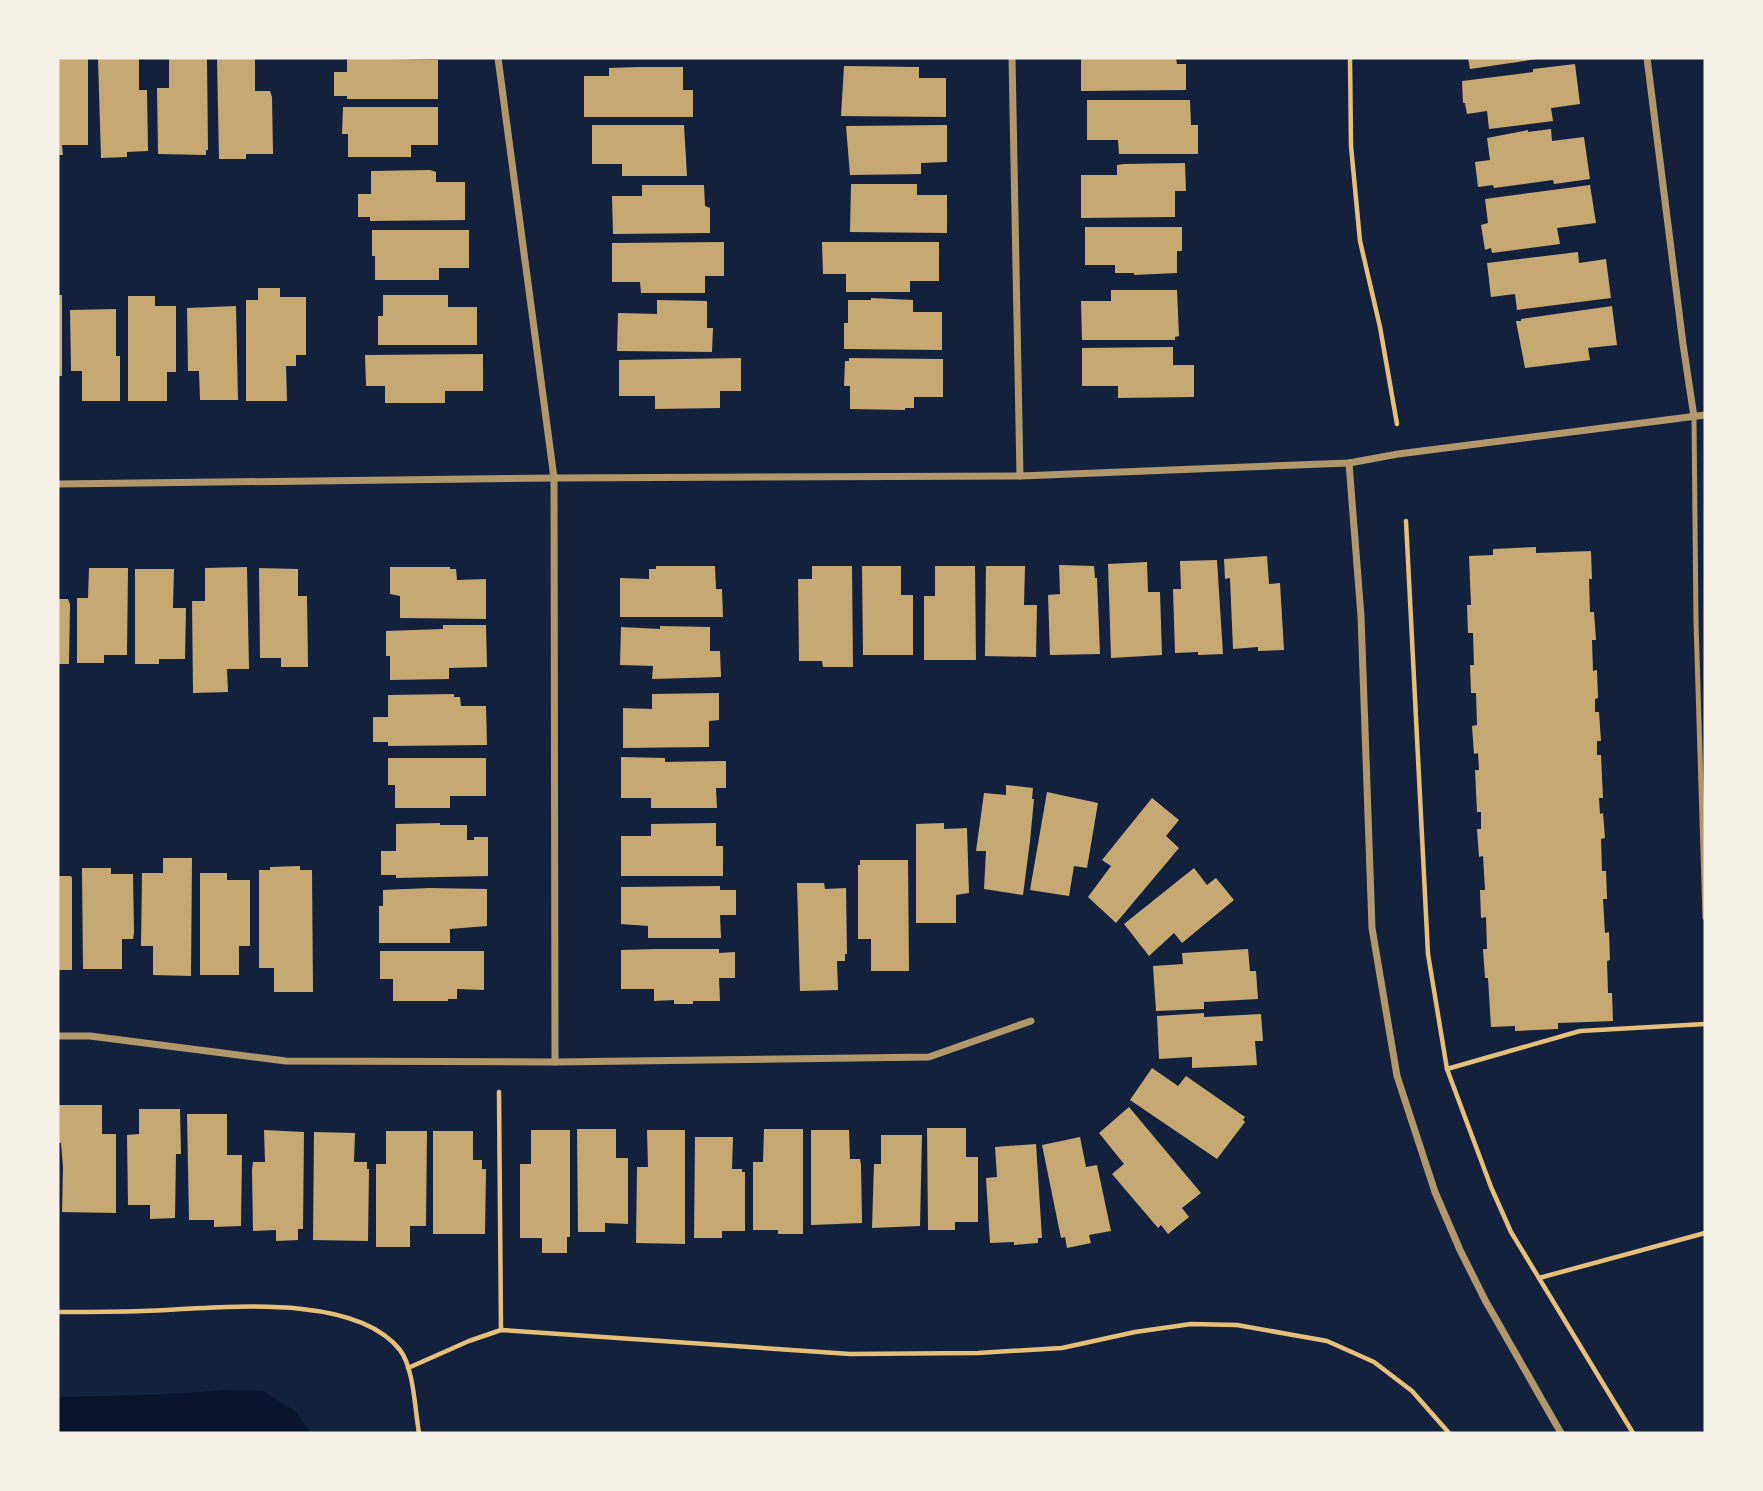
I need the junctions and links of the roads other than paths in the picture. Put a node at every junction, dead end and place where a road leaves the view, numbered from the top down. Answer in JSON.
{"nodes":[{"id":1,"x":498,"y":58,"type":"edge"},
{"id":2,"x":1012,"y":58,"type":"edge"},
{"id":3,"x":1647,"y":58,"type":"edge"},
{"id":4,"x":1705,"y":415,"type":"edge"},
{"id":5,"x":1694,"y":417,"type":"junction"},
{"id":6,"x":1349,"y":463,"type":"junction"},
{"id":7,"x":1020,"y":476,"type":"junction"},
{"id":8,"x":554,"y":478,"type":"junction"},
{"id":9,"x":58,"y":484,"type":"edge"},
{"id":10,"x":1696,"y":622,"type":"junction"},
{"id":11,"x":1705,"y":623,"type":"edge"},
{"id":12,"x":1705,"y":918,"type":"edge"},
{"id":13,"x":1031,"y":1021,"type":"dead end"},
{"id":14,"x":58,"y":1036,"type":"edge"},
{"id":15,"x":555,"y":1062,"type":"junction"},
{"id":16,"x":1561,"y":1433,"type":"edge"}],
"edges":[{"from":1,"to":8,"type":"street"},
{"from":2,"to":7,"type":"street"},
{"from":3,"to":5,"type":"street"},
{"from":4,"to":5,"type":"street"},
{"from":5,"to":6,"type":"street"},
{"from":5,"to":10,"type":"lane"},
{"from":6,"to":7,"type":"street"},
{"from":6,"to":16,"type":"street"},
{"from":7,"to":8,"type":"street"},
{"from":8,"to":9,"type":"street"},
{"from":8,"to":15,"type":"street"},
{"from":10,"to":11,"type":"lane"},
{"from":10,"to":12,"type":"lane"},
{"from":13,"to":15,"type":"street"},
{"from":14,"to":15,"type":"street"}]}
